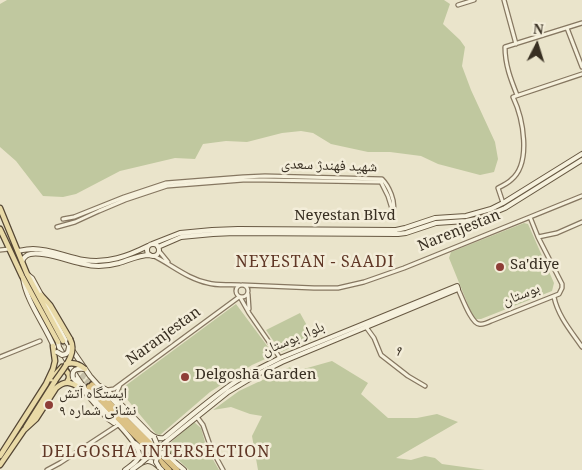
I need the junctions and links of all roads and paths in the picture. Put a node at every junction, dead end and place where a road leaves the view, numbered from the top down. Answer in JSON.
{"nodes":[{"id":1,"x":474,"y":0,"type":"edge"},
{"id":2,"x":504,"y":0,"type":"edge"},
{"id":3,"x":458,"y":5,"type":"dead end"},
{"id":4,"x":582,"y":23,"type":"edge"},
{"id":5,"x":567,"y":28,"type":"junction"},
{"id":6,"x":516,"y":44,"type":"junction"},
{"id":7,"x":582,"y":67,"type":"edge"},
{"id":8,"x":582,"y":74,"type":"edge"},
{"id":9,"x":515,"y":96,"type":"junction"},
{"id":10,"x":582,"y":154,"type":"edge"},
{"id":11,"x":582,"y":160,"type":"edge"},
{"id":12,"x":582,"y":196,"type":"edge"},
{"id":13,"x":503,"y":203,"type":"junction"},
{"id":14,"x":0,"y":208,"type":"edge"},
{"id":15,"x":530,"y":217,"type":"junction"},
{"id":16,"x":64,"y":219,"type":"dead end"},
{"id":17,"x":582,"y":222,"type":"edge"},
{"id":18,"x":57,"y":227,"type":"dead end"},
{"id":19,"x":0,"y":228,"type":"edge"},
{"id":20,"x":538,"y":237,"type":"junction"},
{"id":21,"x":150,"y":245,"type":"junction"},
{"id":22,"x":10,"y":249,"type":"junction"},
{"id":23,"x":159,"y":249,"type":"junction"},
{"id":24,"x":0,"y":250,"type":"edge"},
{"id":25,"x":25,"y":250,"type":"junction"},
{"id":26,"x":18,"y":251,"type":"junction"},
{"id":27,"x":26,"y":256,"type":"junction"},
{"id":28,"x":152,"y":256,"type":"junction"},
{"id":29,"x":22,"y":262,"type":"junction"},
{"id":30,"x":170,"y":264,"type":"junction"},
{"id":31,"x":25,"y":275,"type":"junction"},
{"id":32,"x":229,"y":284,"type":"junction"},
{"id":33,"x":242,"y":285,"type":"junction"},
{"id":34,"x":255,"y":286,"type":"junction"},
{"id":35,"x":458,"y":288,"type":"junction"},
{"id":36,"x":248,"y":293,"type":"junction"},
{"id":37,"x":238,"y":294,"type":"junction"},
{"id":38,"x":42,"y":295,"type":"joint"},
{"id":39,"x":554,"y":296,"type":"junction"},
{"id":40,"x":249,"y":312,"type":"junction"},
{"id":41,"x":366,"y":327,"type":"junction"},
{"id":42,"x":40,"y":341,"type":"dead end"},
{"id":43,"x":64,"y":341,"type":"junction"},
{"id":44,"x":322,"y":343,"type":"junction"},
{"id":45,"x":54,"y":346,"type":"junction"},
{"id":46,"x":582,"y":348,"type":"edge"},
{"id":47,"x":0,"y":358,"type":"edge"},
{"id":48,"x":281,"y":360,"type":"junction"},
{"id":49,"x":85,"y":369,"type":"junction"},
{"id":50,"x":58,"y":371,"type":"junction"},
{"id":51,"x":67,"y":382,"type":"junction"},
{"id":52,"x":46,"y":384,"type":"junction"},
{"id":53,"x":236,"y":384,"type":"junction"},
{"id":54,"x":120,"y":385,"type":"junction"},
{"id":55,"x":93,"y":386,"type":"junction"},
{"id":56,"x":425,"y":386,"type":"dead end"},
{"id":57,"x":80,"y":388,"type":"junction"},
{"id":58,"x":107,"y":390,"type":"junction"},
{"id":59,"x":120,"y":403,"type":"junction"},
{"id":60,"x":197,"y":417,"type":"junction"},
{"id":61,"x":118,"y":425,"type":"junction"},
{"id":62,"x":24,"y":430,"type":"junction"},
{"id":63,"x":154,"y":437,"type":"junction"},
{"id":64,"x":167,"y":441,"type":"junction"},
{"id":65,"x":133,"y":442,"type":"junction"},
{"id":66,"x":156,"y":449,"type":"junction"},
{"id":67,"x":167,"y":454,"type":"junction"},
{"id":68,"x":0,"y":456,"type":"edge"},
{"id":69,"x":139,"y":461,"type":"junction"},
{"id":70,"x":0,"y":466,"type":"edge"},
{"id":71,"x":160,"y":469,"type":"edge"},
{"id":72,"x":47,"y":470,"type":"edge"},
{"id":73,"x":125,"y":470,"type":"edge"},
{"id":74,"x":132,"y":470,"type":"edge"},
{"id":75,"x":169,"y":470,"type":"edge"},
{"id":76,"x":177,"y":470,"type":"edge"},
{"id":77,"x":184,"y":470,"type":"edge"},
{"id":78,"x":223,"y":470,"type":"edge"}],
"edges":[{"from":1,"to":3,"type":"street"},
{"from":2,"to":6,"type":"street"},
{"from":4,"to":5,"type":"street"},
{"from":5,"to":6,"type":"street"},
{"from":5,"to":7,"type":"street"},
{"from":6,"to":9,"type":"street"},
{"from":8,"to":9,"type":"street"},
{"from":9,"to":13,"type":"street"},
{"from":10,"to":13,"type":"main road","name":"Neyestan Blvd"},
{"from":11,"to":23,"type":"main road","name":"Neyestan Blvd"},
{"from":12,"to":15,"type":"street","name":"Narenjestan"},
{"from":13,"to":21,"type":"main road","name":"Neyestan Blvd"},
{"from":14,"to":26,"type":"main road"},
{"from":15,"to":20,"type":"street","name":"بوستان"},
{"from":15,"to":34,"type":"street","name":"Narenjestan"},
{"from":16,"to":18,"type":"street","name":"شهید فهندژ سعدی"},
{"from":17,"to":20,"type":"street"},
{"from":19,"to":22,"type":"main road"},
{"from":20,"to":39,"type":"street","name":"بوستان"},
{"from":21,"to":23,"type":"main road"},
{"from":21,"to":25,"type":"main road","name":"Neyestan Blvd"},
{"from":21,"to":28,"type":"main road"},
{"from":22,"to":24,"type":"street"},
{"from":22,"to":31,"type":"main road"},
{"from":23,"to":28,"type":"main road"},
{"from":23,"to":30,"type":"street"},
{"from":25,"to":26,"type":"main road","name":"Neyestan Blvd"},
{"from":25,"to":27,"type":"main road"},
{"from":26,"to":29,"type":"main road"},
{"from":27,"to":28,"type":"main road"},
{"from":27,"to":29,"type":"main road"},
{"from":28,"to":30,"type":"street"},
{"from":29,"to":31,"type":"main road"},
{"from":30,"to":32,"type":"street","name":"Narenjestan"},
{"from":31,"to":38,"type":"main road"},
{"from":31,"to":43,"type":"main road"},
{"from":31,"to":45,"type":"main road"},
{"from":32,"to":33,"type":"street","name":"Narenjestan"},
{"from":32,"to":37,"type":"street"},
{"from":33,"to":34,"type":"street","name":"Narenjestan"},
{"from":33,"to":36,"type":"street"},
{"from":33,"to":37,"type":"street"},
{"from":34,"to":36,"type":"street"},
{"from":35,"to":39,"type":"street","name":"بوستان"},
{"from":35,"to":41,"type":"main road","name":"بلوار بوستان"},
{"from":35,"to":44,"type":"main road","name":"بلوار بوستان"},
{"from":36,"to":37,"type":"street"},
{"from":36,"to":40,"type":"street"},
{"from":37,"to":40,"type":"street"},
{"from":37,"to":54,"type":"street","name":"Naranjestan"},
{"from":38,"to":43,"type":"main road"},
{"from":39,"to":46,"type":"street"},
{"from":40,"to":48,"type":"street"},
{"from":41,"to":44,"type":"main road","name":"بلوار بوستان"},
{"from":41,"to":56,"type":"street","name":"۹"},
{"from":42,"to":47,"type":"street"},
{"from":43,"to":45,"type":"main road","bridge":true},
{"from":43,"to":49,"type":"main road"},
{"from":43,"to":61,"type":"main road"},
{"from":43,"to":62,"type":"main road","bridge":true},
{"from":44,"to":48,"type":"main road","name":"بلوار بوستان"},
{"from":45,"to":52,"type":"main road"},
{"from":48,"to":53,"type":"main road","name":"بلوار بوستان"},
{"from":49,"to":50,"type":"main road","bridge":true},
{"from":49,"to":55,"type":"main road"},
{"from":49,"to":57,"type":"main road","bridge":true},
{"from":50,"to":51,"type":"main road"},
{"from":50,"to":52,"type":"main road"},
{"from":51,"to":57,"type":"main road"},
{"from":51,"to":62,"type":"main road"},
{"from":52,"to":68,"type":"main road"},
{"from":53,"to":60,"type":"main road","name":"بلوار بوستان"},
{"from":53,"to":63,"type":"main road","name":"بلوار بوستان"},
{"from":54,"to":58,"type":"street","name":"Naranjestan"},
{"from":54,"to":59,"type":"street"},
{"from":55,"to":58,"type":"main road"},
{"from":55,"to":75,"type":"highway"},
{"from":55,"to":76,"type":"highway"},
{"from":57,"to":61,"type":"main road"},
{"from":58,"to":59,"type":"main road"},
{"from":59,"to":63,"type":"main road"},
{"from":60,"to":64,"type":"main road","name":"بلوار بوستان"},
{"from":60,"to":78,"type":"street"},
{"from":61,"to":65,"type":"main road"},
{"from":61,"to":72,"type":"street"},
{"from":62,"to":70,"type":"main road"},
{"from":63,"to":66,"type":"main road","bridge":true},
{"from":64,"to":66,"type":"main road","name":"بلوار بوستان","bridge":true},
{"from":64,"to":67,"type":"main road"},
{"from":65,"to":66,"type":"main road","bridge":true},
{"from":65,"to":69,"type":"main road"},
{"from":66,"to":69,"type":"main road","name":"بلوار بوستان","bridge":true},
{"from":67,"to":71,"type":"main road","bridge":true},
{"from":67,"to":77,"type":"main road"},
{"from":69,"to":71,"type":"main road"},
{"from":69,"to":73,"type":"main road"},
{"from":69,"to":74,"type":"main road"}]}
